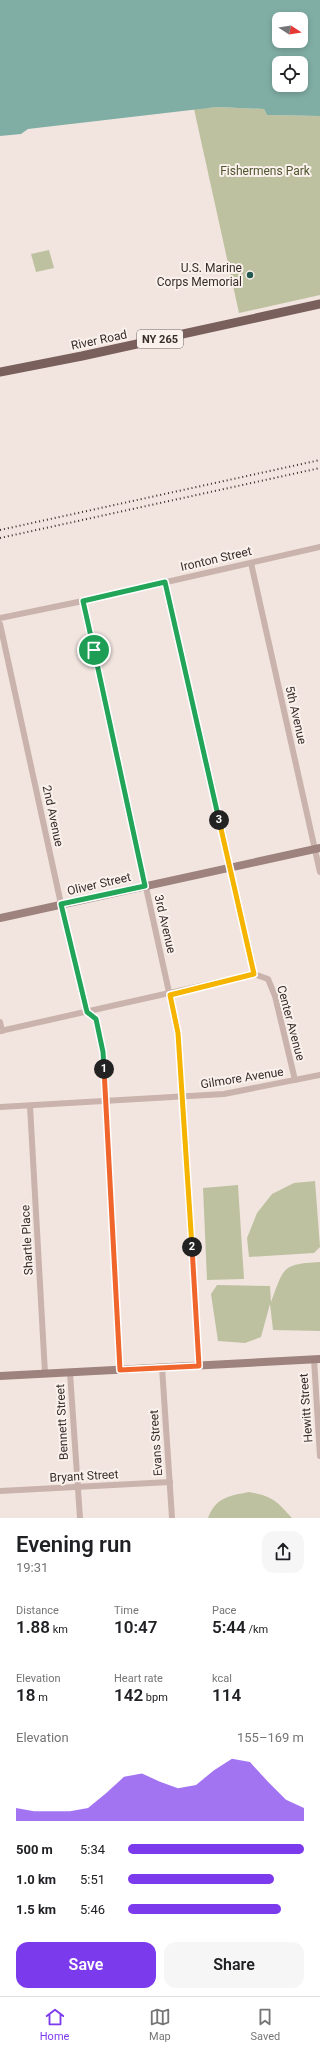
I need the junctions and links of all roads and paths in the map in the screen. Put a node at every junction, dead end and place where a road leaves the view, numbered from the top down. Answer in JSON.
{"nodes":[{"id":1,"x":320,"y":304,"type":"edge"},
{"id":2,"x":0,"y":372,"type":"edge"},
{"id":3,"x":320,"y":547,"type":"edge"},
{"id":4,"x":251,"y":563,"type":"junction"},
{"id":5,"x":165,"y":582,"type":"junction"},
{"id":6,"x":83,"y":601,"type":"junction"},
{"id":7,"x":0,"y":618,"type":"edge"},
{"id":8,"x":0,"y":624,"type":"edge"},
{"id":9,"x":317,"y":848,"type":"edge"},
{"id":10,"x":230,"y":867,"type":"junction"},
{"id":11,"x":320,"y":872,"type":"edge"},
{"id":12,"x":145,"y":886,"type":"junction"},
{"id":13,"x":61,"y":904,"type":"junction"},
{"id":14,"x":0,"y":918,"type":"edge"},
{"id":15,"x":254,"y":974,"type":"junction"},
{"id":16,"x":170,"y":995,"type":"junction"},
{"id":17,"x":87,"y":1012,"type":"junction"},
{"id":18,"x":0,"y":1022,"type":"edge"},
{"id":19,"x":1,"y":1031,"type":"edge"},
{"id":20,"x":320,"y":1075,"type":"edge"},
{"id":21,"x":295,"y":1080,"type":"junction"},
{"id":22,"x":183,"y":1098,"type":"junction"},
{"id":23,"x":106,"y":1101,"type":"junction"},
{"id":24,"x":30,"y":1106,"type":"junction"},
{"id":25,"x":0,"y":1107,"type":"edge"},
{"id":26,"x":317,"y":1359,"type":"edge"},
{"id":27,"x":199,"y":1366,"type":"junction"},
{"id":28,"x":162,"y":1367,"type":"junction"},
{"id":29,"x":120,"y":1370,"type":"junction"},
{"id":30,"x":45,"y":1373,"type":"junction"},
{"id":31,"x":70,"y":1373,"type":"junction"},
{"id":32,"x":0,"y":1376,"type":"edge"},
{"id":33,"x":320,"y":1453,"type":"edge"},
{"id":34,"x":320,"y":1456,"type":"edge"},
{"id":35,"x":170,"y":1482,"type":"junction"},
{"id":36,"x":78,"y":1487,"type":"junction"},
{"id":37,"x":0,"y":1491,"type":"edge"},
{"id":38,"x":80,"y":1518,"type":"edge"},
{"id":39,"x":172,"y":1518,"type":"edge"}],
"edges":[{"from":1,"to":2,"type":"main road","name":"River Road","number":"NY 265"},
{"from":3,"to":4,"type":"street","name":"Ironton Street"},
{"from":4,"to":5,"type":"street","name":"Ironton Street"},
{"from":4,"to":9,"type":"street","name":"5th Avenue"},
{"from":5,"to":6,"type":"street","name":"Ironton Street"},
{"from":5,"to":10,"type":"street"},
{"from":6,"to":7,"type":"street","name":"Ironton Street"},
{"from":6,"to":12,"type":"street","name":"3rd Avenue"},
{"from":8,"to":13,"type":"street","name":"2nd Avenue"},
{"from":9,"to":10,"type":"main road","name":"Oliver Street"},
{"from":9,"to":11,"type":"street","name":"5th Avenue"},
{"from":10,"to":12,"type":"main road","name":"Oliver Street"},
{"from":10,"to":15,"type":"street"},
{"from":12,"to":13,"type":"main road","name":"Oliver Street"},
{"from":12,"to":16,"type":"street","name":"3rd Avenue"},
{"from":13,"to":14,"type":"main road","name":"Oliver Street"},
{"from":13,"to":17,"type":"street","name":"2nd Avenue"},
{"from":15,"to":16,"type":"street"},
{"from":15,"to":21,"type":"street","name":"Center Avenue"},
{"from":16,"to":17,"type":"street"},
{"from":16,"to":22,"type":"street","name":"3rd Avenue"},
{"from":17,"to":19,"type":"street"},
{"from":17,"to":23,"type":"street"},
{"from":18,"to":19,"type":"street"},
{"from":20,"to":21,"type":"street","name":"Gilmore Avenue"},
{"from":21,"to":22,"type":"street","name":"Gilmore Avenue"},
{"from":22,"to":23,"type":"street","name":"Gilmore Avenue"},
{"from":22,"to":27,"type":"street","name":"3rd Avenue"},
{"from":23,"to":24,"type":"street","name":"Gilmore Avenue"},
{"from":23,"to":29,"type":"street"},
{"from":24,"to":25,"type":"street","name":"Gilmore Avenue"},
{"from":24,"to":30,"type":"street","name":"Shartle Place"},
{"from":26,"to":27,"type":"main road"},
{"from":26,"to":33,"type":"street","name":"Hewitt Street"},
{"from":27,"to":28,"type":"main road"},
{"from":28,"to":29,"type":"main road"},
{"from":28,"to":35,"type":"street","name":"Evans Street"},
{"from":29,"to":31,"type":"main road"},
{"from":30,"to":31,"type":"main road"},
{"from":30,"to":32,"type":"main road"},
{"from":31,"to":36,"type":"street","name":"Bennett Street"},
{"from":33,"to":34,"type":"street","name":"Hewitt Street"},
{"from":35,"to":36,"type":"street","name":"Bryant Street"},
{"from":35,"to":39,"type":"street","name":"Evans Street"},
{"from":36,"to":37,"type":"street","name":"Bryant Street"},
{"from":36,"to":38,"type":"street","name":"Bennett Street"}]}
